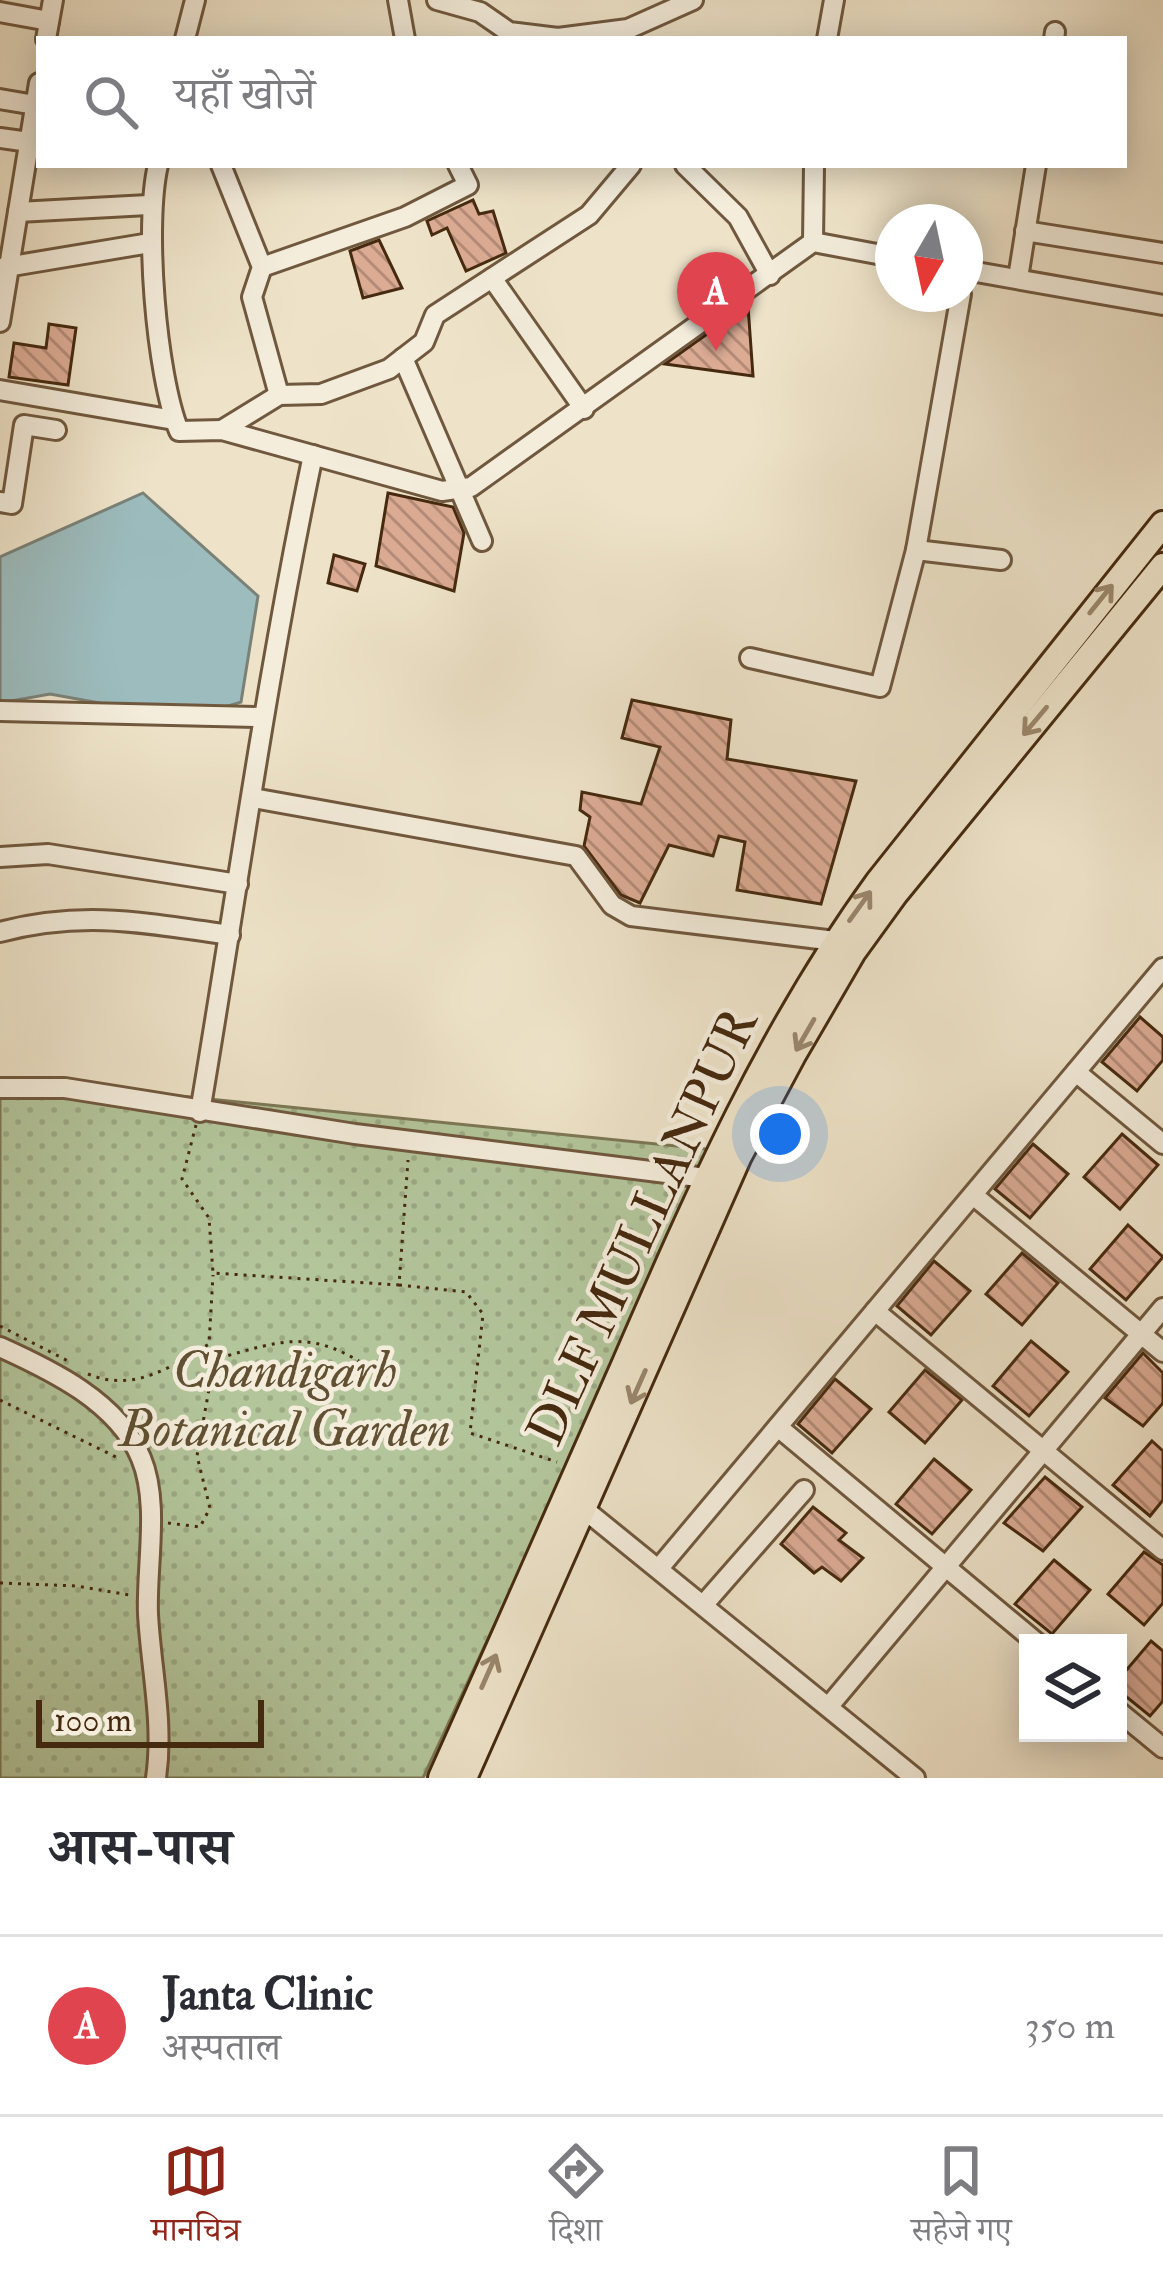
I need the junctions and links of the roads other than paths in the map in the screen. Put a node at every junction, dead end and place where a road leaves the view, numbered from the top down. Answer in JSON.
{"nodes":[{"id":1,"x":195,"y":0,"type":"edge"},
{"id":2,"x":398,"y":0,"type":"edge"},
{"id":3,"x":437,"y":0,"type":"edge"},
{"id":4,"x":693,"y":0,"type":"edge"},
{"id":5,"x":834,"y":0,"type":"edge"},
{"id":6,"x":0,"y":12,"type":"edge"},
{"id":7,"x":49,"y":20,"type":"edge"},
{"id":8,"x":186,"y":36,"type":"edge"},
{"id":9,"x":404,"y":36,"type":"edge"},
{"id":10,"x":541,"y":36,"type":"edge"},
{"id":11,"x":626,"y":36,"type":"edge"},
{"id":12,"x":828,"y":36,"type":"edge"},
{"id":13,"x":0,"y":99,"type":"edge"},
{"id":14,"x":36,"y":100,"type":"edge"},
{"id":15,"x":35,"y":105,"type":"junction"},
{"id":16,"x":0,"y":138,"type":"edge"},
{"id":17,"x":29,"y":142,"type":"junction"},
{"id":18,"x":157,"y":168,"type":"edge"},
{"id":19,"x":222,"y":168,"type":"edge"},
{"id":20,"x":460,"y":168,"type":"edge"},
{"id":21,"x":628,"y":168,"type":"edge"},
{"id":22,"x":691,"y":168,"type":"edge"},
{"id":23,"x":814,"y":168,"type":"edge"},
{"id":24,"x":1036,"y":168,"type":"edge"},
{"id":25,"x":0,"y":178,"type":"edge"},
{"id":26,"x":23,"y":182,"type":"junction"},
{"id":27,"x":148,"y":205,"type":"junction"},
{"id":28,"x":11,"y":219,"type":"edge"},
{"id":29,"x":1025,"y":231,"type":"junction"},
{"id":30,"x":813,"y":242,"type":"junction"},
{"id":31,"x":150,"y":244,"type":"junction"},
{"id":32,"x":875,"y":253,"type":"edge"},
{"id":33,"x":1163,"y":253,"type":"edge"},
{"id":34,"x":262,"y":267,"type":"junction"},
{"id":35,"x":4,"y":269,"type":"edge"},
{"id":36,"x":983,"y":273,"type":"edge"},
{"id":37,"x":770,"y":275,"type":"junction"},
{"id":38,"x":492,"y":278,"type":"junction"},
{"id":39,"x":1018,"y":278,"type":"junction"},
{"id":40,"x":1163,"y":304,"type":"edge"},
{"id":41,"x":958,"y":312,"type":"edge"},
{"id":42,"x":0,"y":322,"type":"edge"},
{"id":43,"x":404,"y":358,"type":"junction"},
{"id":44,"x":0,"y":390,"type":"edge"},
{"id":45,"x":279,"y":395,"type":"junction"},
{"id":46,"x":584,"y":409,"type":"junction"},
{"id":47,"x":177,"y":425,"type":"junction"},
{"id":48,"x":56,"y":430,"type":"dead end"},
{"id":49,"x":222,"y":430,"type":"junction"},
{"id":50,"x":313,"y":455,"type":"junction"},
{"id":51,"x":459,"y":489,"type":"junction"},
{"id":52,"x":0,"y":502,"type":"edge"},
{"id":53,"x":1163,"y":524,"type":"edge"},
{"id":54,"x":482,"y":541,"type":"dead end"},
{"id":55,"x":916,"y":550,"type":"junction"},
{"id":56,"x":1001,"y":560,"type":"dead end"},
{"id":57,"x":1163,"y":566,"type":"edge"},
{"id":58,"x":750,"y":658,"type":"dead end"},
{"id":59,"x":0,"y":711,"type":"edge"},
{"id":60,"x":261,"y":717,"type":"junction"},
{"id":61,"x":253,"y":798,"type":"junction"},
{"id":62,"x":0,"y":857,"type":"edge"},
{"id":63,"x":238,"y":884,"type":"junction"},
{"id":64,"x":0,"y":932,"type":"edge"},
{"id":65,"x":230,"y":935,"type":"junction"},
{"id":66,"x":835,"y":940,"type":"junction"},
{"id":67,"x":1163,"y":968,"type":"edge"},
{"id":68,"x":1076,"y":1072,"type":"junction"},
{"id":69,"x":0,"y":1088,"type":"edge"},
{"id":70,"x":200,"y":1112,"type":"junction"},
{"id":71,"x":1163,"y":1144,"type":"edge"},
{"id":72,"x":706,"y":1178,"type":"junction"},
{"id":73,"x":973,"y":1195,"type":"junction"},
{"id":74,"x":1163,"y":1308,"type":"edge"},
{"id":75,"x":875,"y":1311,"type":"junction"},
{"id":76,"x":1141,"y":1334,"type":"junction"},
{"id":77,"x":0,"y":1347,"type":"edge"},
{"id":78,"x":1163,"y":1352,"type":"edge"},
{"id":79,"x":778,"y":1427,"type":"junction"},
{"id":80,"x":1043,"y":1451,"type":"junction"},
{"id":81,"x":804,"y":1490,"type":"dead end"},
{"id":82,"x":576,"y":1502,"type":"junction"},
{"id":83,"x":1163,"y":1550,"type":"edge"},
{"id":84,"x":661,"y":1567,"type":"junction"},
{"id":85,"x":946,"y":1567,"type":"junction"},
{"id":86,"x":704,"y":1603,"type":"junction"},
{"id":87,"x":1026,"y":1634,"type":"edge"},
{"id":88,"x":829,"y":1706,"type":"junction"},
{"id":89,"x":1127,"y":1718,"type":"edge"},
{"id":90,"x":1163,"y":1748,"type":"edge"},
{"id":91,"x":156,"y":1778,"type":"edge"},
{"id":92,"x":441,"y":1778,"type":"edge"},
{"id":93,"x":464,"y":1778,"type":"edge"},
{"id":94,"x":915,"y":1778,"type":"edge"}],
"edges":[{"from":1,"to":8,"type":"street"},
{"from":2,"to":9,"type":"street"},
{"from":3,"to":10,"type":"street"},
{"from":4,"to":11,"type":"street"},
{"from":5,"to":12,"type":"street"},
{"from":6,"to":7,"type":"street"},
{"from":13,"to":15,"type":"street"},
{"from":14,"to":15,"type":"street"},
{"from":15,"to":17,"type":"street"},
{"from":16,"to":17,"type":"street"},
{"from":17,"to":26,"type":"street"},
{"from":18,"to":27,"type":"street"},
{"from":19,"to":34,"type":"street"},
{"from":20,"to":34,"type":"street"},
{"from":21,"to":38,"type":"street"},
{"from":22,"to":37,"type":"street"},
{"from":23,"to":30,"type":"street"},
{"from":24,"to":29,"type":"street"},
{"from":25,"to":26,"type":"street"},
{"from":26,"to":28,"type":"street"},
{"from":27,"to":28,"type":"street"},
{"from":27,"to":31,"type":"street"},
{"from":28,"to":35,"type":"street"},
{"from":29,"to":33,"type":"street"},
{"from":29,"to":39,"type":"street"},
{"from":30,"to":32,"type":"street"},
{"from":30,"to":37,"type":"street"},
{"from":31,"to":35,"type":"street"},
{"from":31,"to":47,"type":"street"},
{"from":34,"to":45,"type":"street"},
{"from":35,"to":42,"type":"street"},
{"from":36,"to":39,"type":"street"},
{"from":37,"to":46,"type":"street"},
{"from":38,"to":43,"type":"street"},
{"from":38,"to":46,"type":"street"},
{"from":39,"to":40,"type":"street"},
{"from":41,"to":55,"type":"street"},
{"from":43,"to":45,"type":"street"},
{"from":43,"to":51,"type":"street"},
{"from":44,"to":47,"type":"street"},
{"from":45,"to":49,"type":"street"},
{"from":46,"to":51,"type":"street"},
{"from":47,"to":49,"type":"street"},
{"from":48,"to":52,"type":"street"},
{"from":49,"to":50,"type":"street"},
{"from":50,"to":51,"type":"street"},
{"from":50,"to":60,"type":"street"},
{"from":51,"to":54,"type":"street"},
{"from":66,"to":53,"type":"main road","name":"DLF MULLANPUR","one_way":true},
{"from":55,"to":56,"type":"street"},
{"from":55,"to":58,"type":"street"},
{"from":57,"to":82,"type":"main road","name":"DLF MULLANPUR","one_way":true},
{"from":59,"to":60,"type":"street"},
{"from":60,"to":61,"type":"street"},
{"from":61,"to":63,"type":"street"},
{"from":61,"to":66,"type":"street"},
{"from":62,"to":63,"type":"street"},
{"from":63,"to":65,"type":"street"},
{"from":64,"to":65,"type":"street"},
{"from":65,"to":70,"type":"street"},
{"from":66,"to":72,"type":"main road","name":"DLF MULLANPUR"},
{"from":67,"to":68,"type":"street"},
{"from":68,"to":71,"type":"street"},
{"from":68,"to":73,"type":"street"},
{"from":69,"to":70,"type":"street"},
{"from":70,"to":72,"type":"street"},
{"from":72,"to":82,"type":"main road","name":"DLF MULLANPUR"},
{"from":73,"to":75,"type":"street"},
{"from":73,"to":76,"type":"street"},
{"from":74,"to":76,"type":"street"},
{"from":75,"to":79,"type":"street"},
{"from":75,"to":80,"type":"street"},
{"from":76,"to":78,"type":"street"},
{"from":76,"to":80,"type":"street"},
{"from":77,"to":91,"type":"street"},
{"from":79,"to":84,"type":"street"},
{"from":79,"to":85,"type":"street"},
{"from":80,"to":83,"type":"street"},
{"from":80,"to":85,"type":"street"},
{"from":81,"to":86,"type":"street"},
{"from":82,"to":84,"type":"street"},
{"from":92,"to":82,"type":"main road","name":"DLF MULLANPUR","one_way":true},
{"from":82,"to":93,"type":"main road","name":"DLF MULLANPUR"},
{"from":84,"to":86,"type":"street"},
{"from":85,"to":87,"type":"street"},
{"from":85,"to":88,"type":"street"},
{"from":86,"to":88,"type":"street"},
{"from":88,"to":94,"type":"street"},
{"from":89,"to":90,"type":"street"}]}
